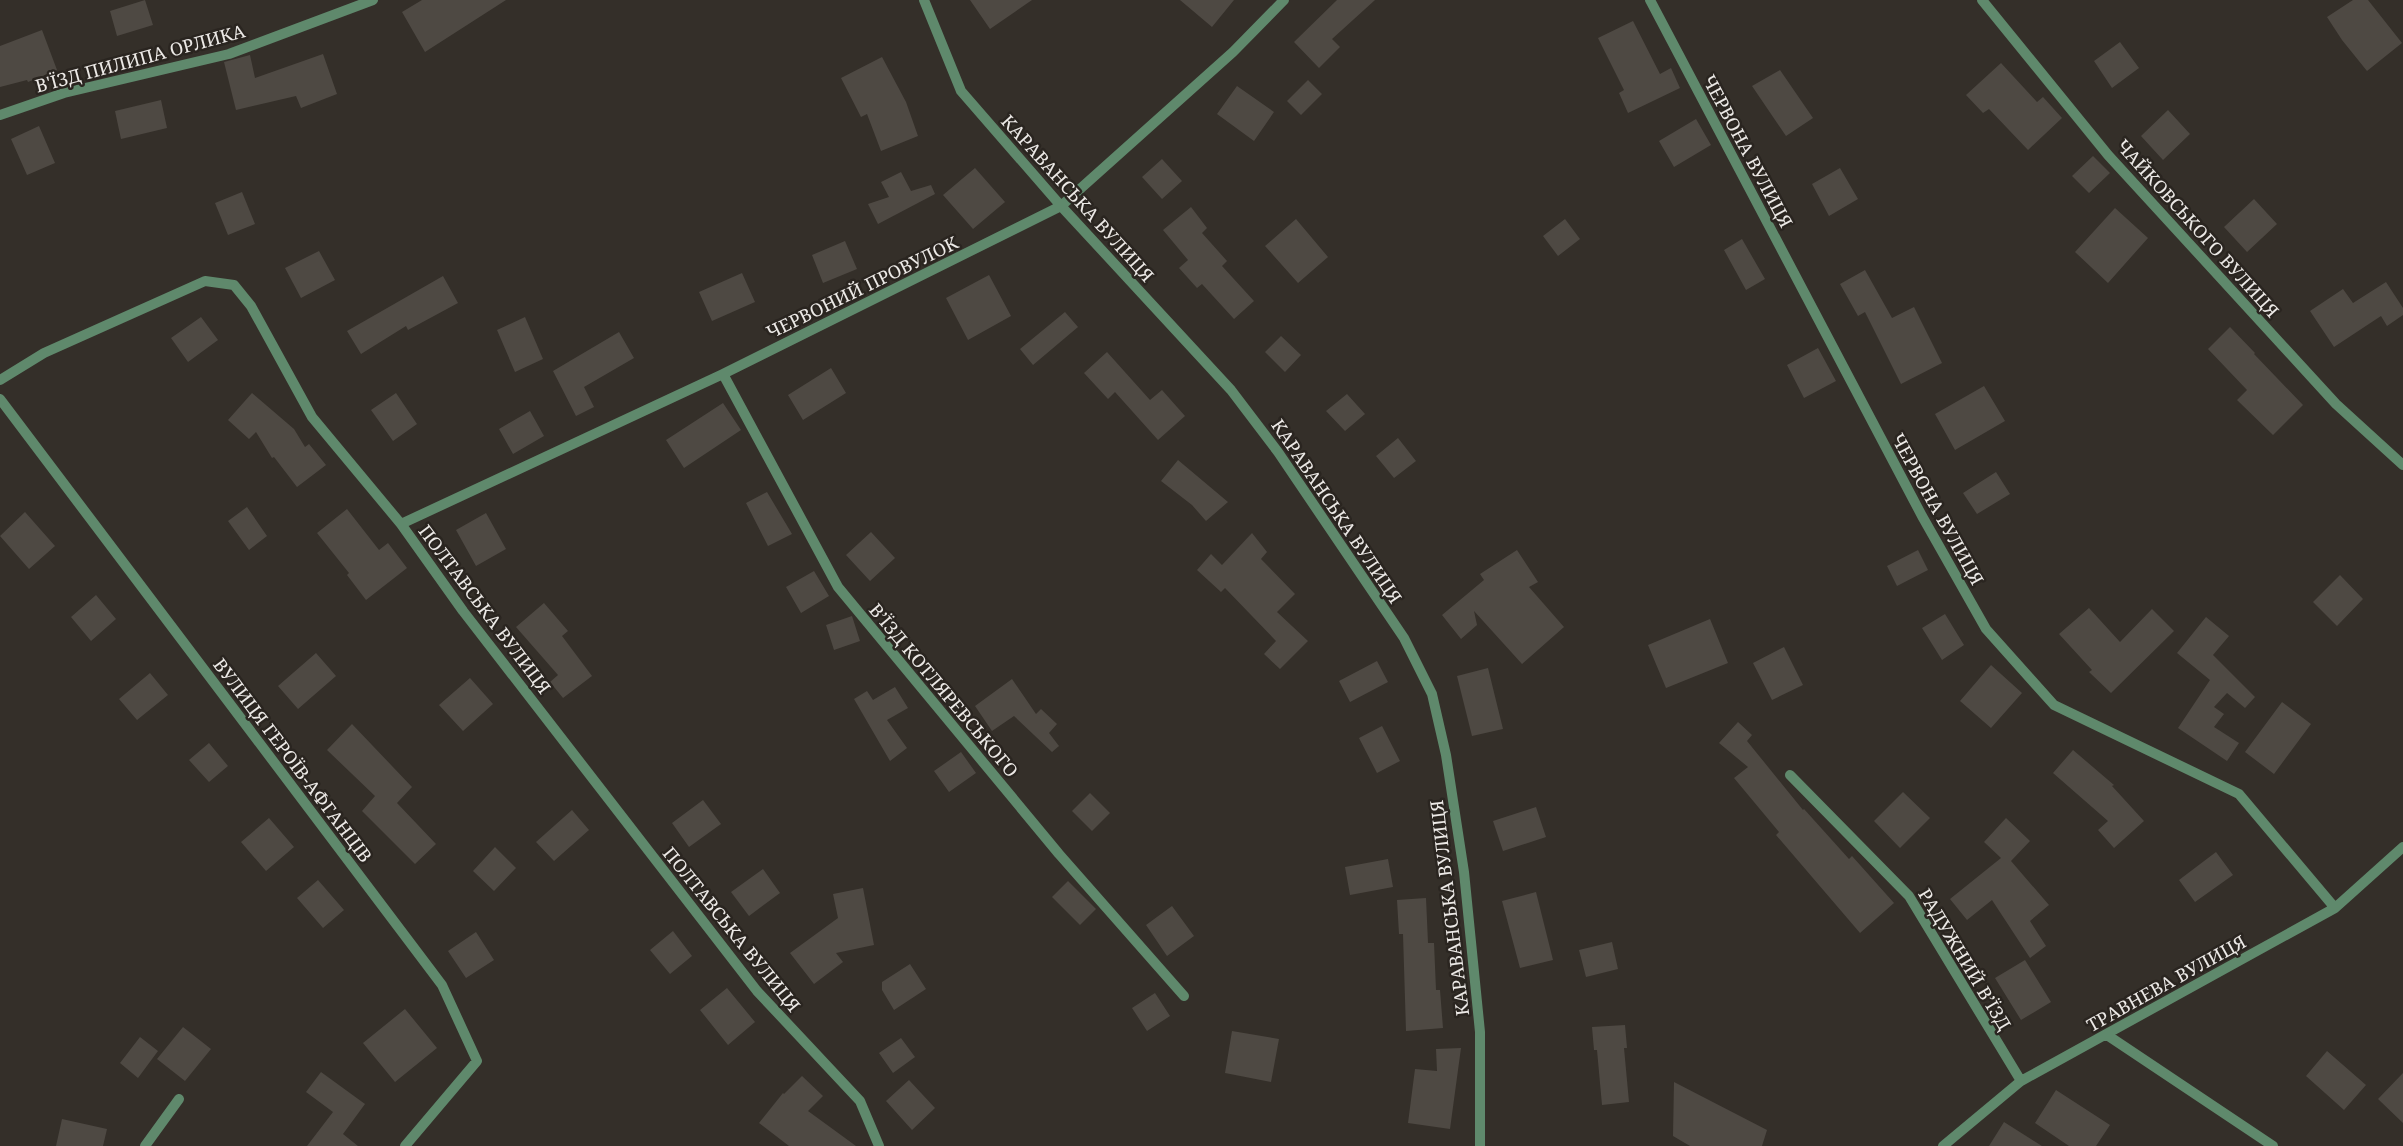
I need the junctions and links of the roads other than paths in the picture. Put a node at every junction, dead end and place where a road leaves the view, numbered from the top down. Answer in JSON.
{"nodes":[{"id":1,"x":371,"y":0,"type":"edge"},
{"id":2,"x":924,"y":0,"type":"edge"},
{"id":3,"x":1284,"y":0,"type":"edge"},
{"id":4,"x":1650,"y":0,"type":"edge"},
{"id":5,"x":1982,"y":0,"type":"edge"},
{"id":6,"x":0,"y":115,"type":"edge"},
{"id":7,"x":1061,"y":206,"type":"junction"},
{"id":8,"x":722,"y":374,"type":"junction"},
{"id":9,"x":0,"y":380,"type":"edge"},
{"id":10,"x":0,"y":399,"type":"edge"},
{"id":11,"x":2403,"y":465,"type":"edge"},
{"id":12,"x":401,"y":524,"type":"junction"},
{"id":13,"x":1790,"y":776,"type":"dead end"},
{"id":14,"x":2403,"y":847,"type":"edge"},
{"id":15,"x":2336,"y":908,"type":"junction"},
{"id":16,"x":1184,"y":996,"type":"dead end"},
{"id":17,"x":2107,"y":1035,"type":"junction"},
{"id":18,"x":2021,"y":1081,"type":"junction"},
{"id":19,"x":179,"y":1099,"type":"dead end"},
{"id":20,"x":145,"y":1146,"type":"edge"},
{"id":21,"x":405,"y":1146,"type":"edge"},
{"id":22,"x":879,"y":1146,"type":"edge"},
{"id":23,"x":1480,"y":1146,"type":"edge"},
{"id":24,"x":1943,"y":1146,"type":"edge"},
{"id":25,"x":2273,"y":1146,"type":"edge"}],
"edges":[{"from":1,"to":6,"type":"street","name":"В'ЇЗД ПИЛИПА ОРЛИКА"},
{"from":2,"to":7,"type":"street","name":"КАРАВАНСЬКА ВУЛИЦЯ"},
{"from":3,"to":7,"type":"street","name":"ЧЕРВОНИЙ ПРОВУЛОК"},
{"from":4,"to":15,"type":"street","name":"ЧЕРВОНА ВУЛИЦЯ"},
{"from":5,"to":11,"type":"street","name":"ЧАЙКОВСЬКОГО ВУЛИЦЯ"},
{"from":7,"to":8,"type":"street","name":"ЧЕРВОНИЙ ПРОВУЛОК"},
{"from":7,"to":23,"type":"street","name":"КАРАВАНСЬКА ВУЛИЦЯ"},
{"from":8,"to":12,"type":"street","name":"ЧЕРВОНИЙ ПРОВУЛОК"},
{"from":8,"to":16,"type":"street","name":"В’ЇЗД КОТЛЯРЕВСЬКОГО"},
{"from":9,"to":12,"type":"street","name":"ПОЛТАВСЬКА ВУЛИЦЯ"},
{"from":10,"to":21,"type":"street","name":"ВУЛИЦЯ ГЕРОЇВ-АФГАНЦІВ"},
{"from":12,"to":22,"type":"street","name":"ПОЛТАВСЬКА ВУЛИЦЯ"},
{"from":13,"to":18,"type":"street","name":"РАДУЖНИЙ В’ЇЗД"},
{"from":14,"to":15,"type":"street","name":"ТРАВНЕВА ВУЛИЦЯ"},
{"from":15,"to":17,"type":"street","name":"ТРАВНЕВА ВУЛИЦЯ"},
{"from":17,"to":18,"type":"street","name":"ТРАВНЕВА ВУЛИЦЯ"},
{"from":17,"to":25,"type":"street"},
{"from":18,"to":24,"type":"street","name":"ТРАВНЕВА ВУЛИЦЯ"},
{"from":19,"to":20,"type":"street"}]}
